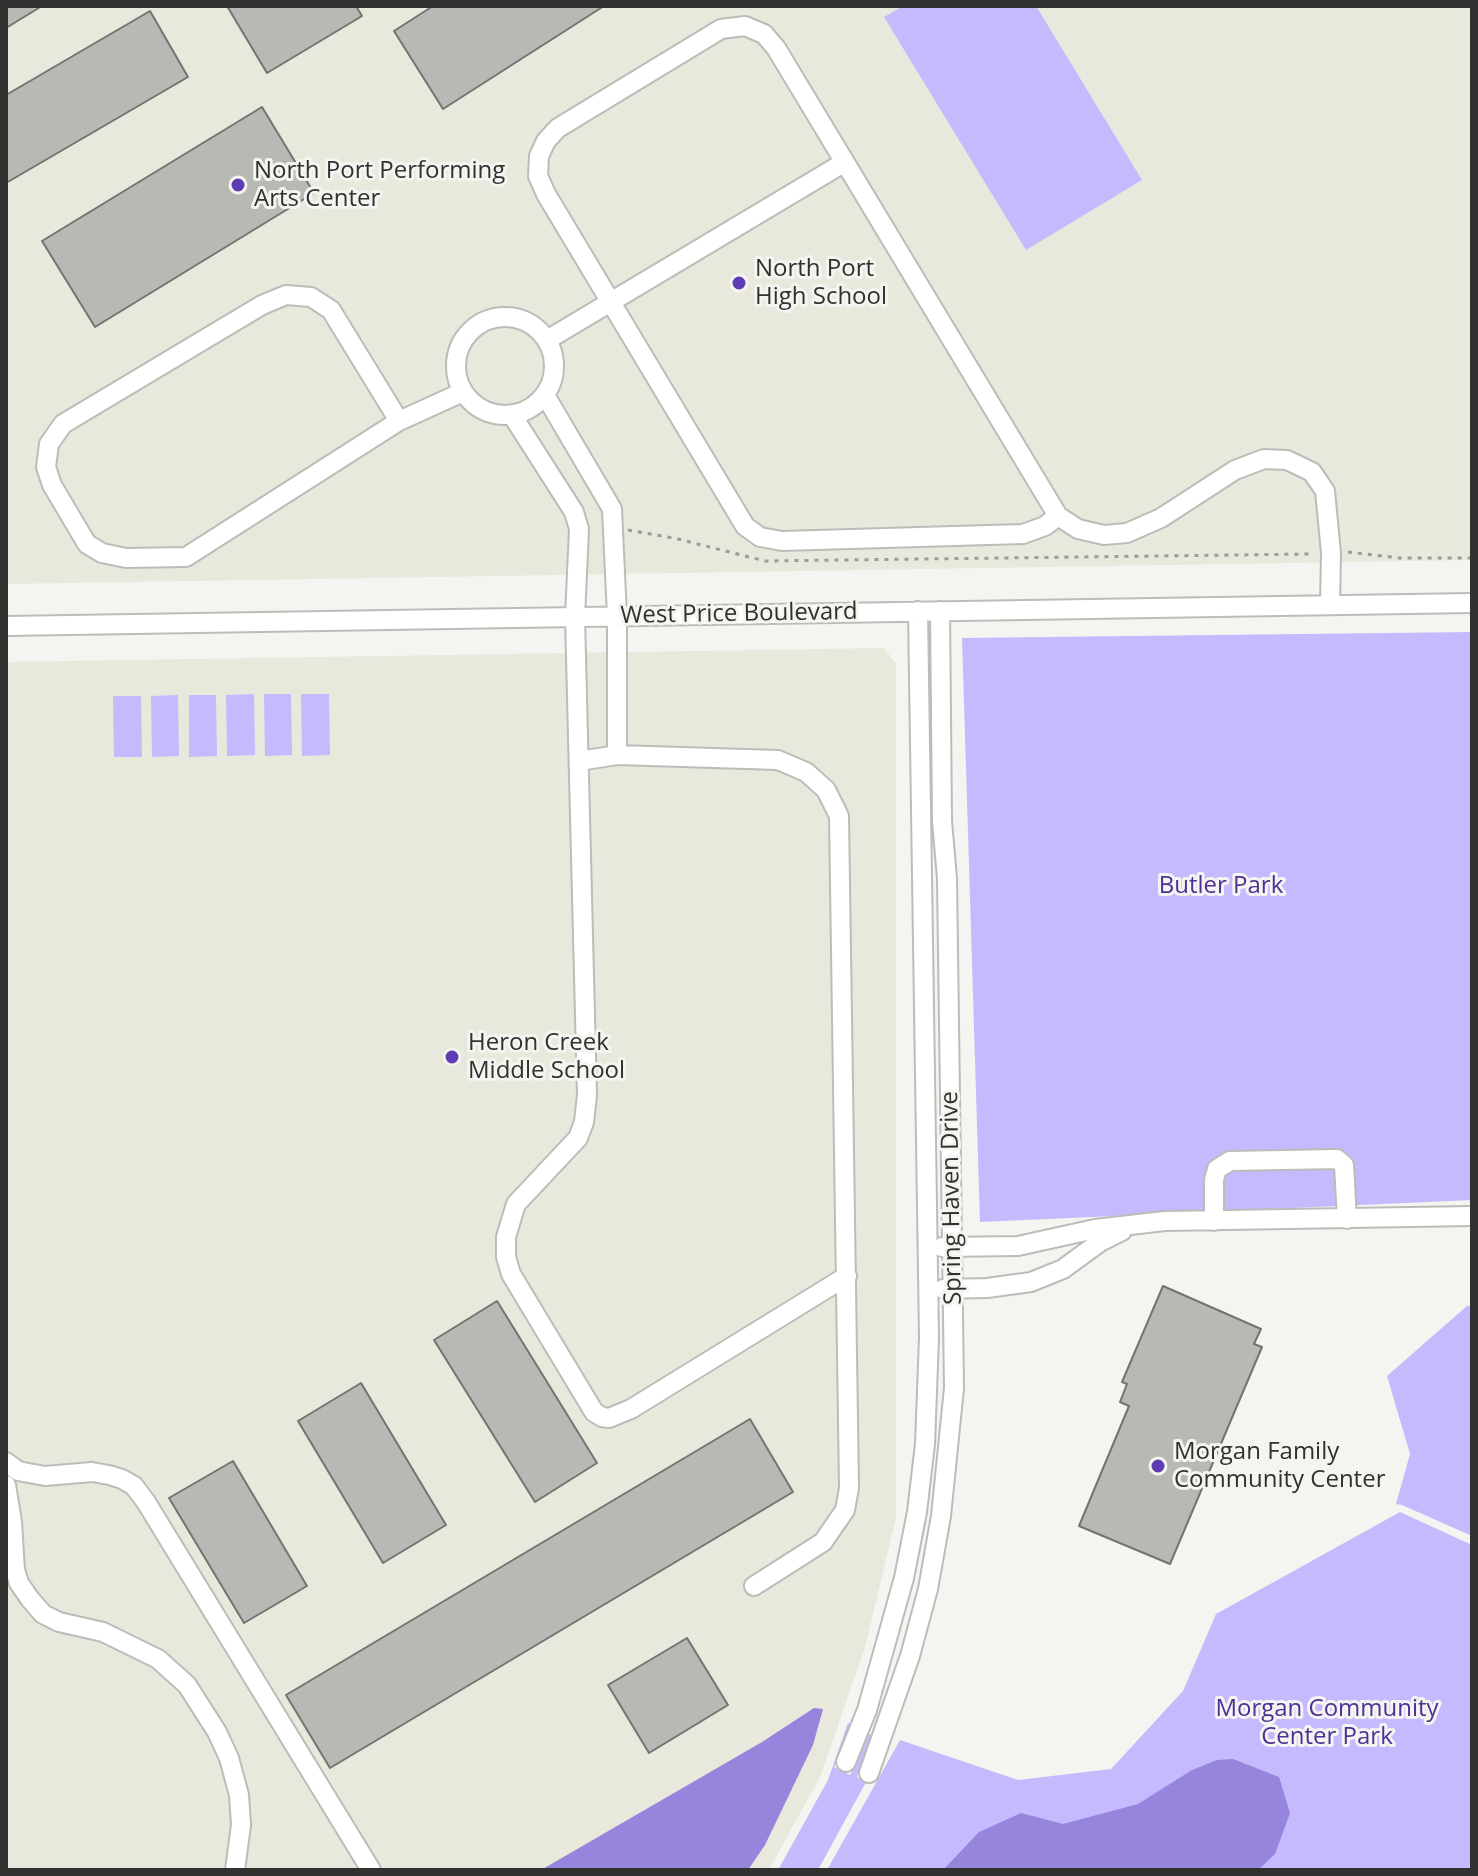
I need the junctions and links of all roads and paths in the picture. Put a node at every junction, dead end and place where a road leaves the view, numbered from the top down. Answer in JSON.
{"nodes":[{"id":1,"x":845,"y":162,"type":"junction"},
{"id":2,"x":609,"y":303,"type":"junction"},
{"id":3,"x":547,"y":340,"type":"junction"},
{"id":4,"x":463,"y":392,"type":"junction"},
{"id":5,"x":545,"y":395,"type":"junction"},
{"id":6,"x":512,"y":415,"type":"junction"},
{"id":7,"x":399,"y":421,"type":"junction"},
{"id":8,"x":604,"y":495,"type":"junction"},
{"id":9,"x":574,"y":512,"type":"junction"},
{"id":10,"x":1058,"y":516,"type":"junction"},
{"id":11,"x":615,"y":529,"type":"junction"},
{"id":12,"x":1331,"y":553,"type":"junction"},
{"id":13,"x":1472,"y":558,"type":"edge"},
{"id":14,"x":1472,"y":603,"type":"edge"},
{"id":15,"x":1330,"y":605,"type":"junction"},
{"id":16,"x":918,"y":611,"type":"junction"},
{"id":17,"x":940,"y":611,"type":"junction"},
{"id":18,"x":617,"y":616,"type":"junction"},
{"id":19,"x":575,"y":617,"type":"junction"},
{"id":20,"x":6,"y":626,"type":"edge"},
{"id":21,"x":617,"y":755,"type":"junction"},
{"id":22,"x":579,"y":761,"type":"junction"},
{"id":23,"x":1472,"y":1216,"type":"edge"},
{"id":24,"x":1347,"y":1219,"type":"junction"},
{"id":25,"x":1214,"y":1221,"type":"junction"},
{"id":26,"x":1136,"y":1225,"type":"junction"},
{"id":27,"x":927,"y":1247,"type":"junction"},
{"id":28,"x":953,"y":1247,"type":"junction"},
{"id":29,"x":847,"y":1276,"type":"junction"},
{"id":30,"x":928,"y":1289,"type":"junction"},
{"id":31,"x":953,"y":1289,"type":"junction"},
{"id":32,"x":6,"y":1462,"type":"edge"},
{"id":33,"x":6,"y":1485,"type":"edge"},
{"id":34,"x":754,"y":1586,"type":"dead end"},
{"id":35,"x":846,"y":1762,"type":"dead end"},
{"id":36,"x":869,"y":1773,"type":"dead end"},
{"id":37,"x":235,"y":1870,"type":"edge"},
{"id":38,"x":371,"y":1870,"type":"edge"}],
"edges":[{"from":1,"to":2,"type":"street"},
{"from":1,"to":2,"type":"street"},
{"from":1,"to":10,"type":"street"},
{"from":2,"to":3,"type":"street"},
{"from":2,"to":10,"type":"street"},
{"from":3,"to":4,"type":"street"},
{"from":3,"to":5,"type":"street"},
{"from":4,"to":6,"type":"street"},
{"from":4,"to":7,"type":"street"},
{"from":5,"to":6,"type":"street"},
{"from":5,"to":8,"type":"street"},
{"from":6,"to":9,"type":"street"},
{"from":7,"to":7,"type":"street"},
{"from":8,"to":9,"type":"street"},
{"from":8,"to":11,"type":"street"},
{"from":9,"to":19,"type":"street"},
{"from":10,"to":12,"type":"street"},
{"from":11,"to":12,"type":"path"},
{"from":11,"to":18,"type":"street"},
{"from":12,"to":13,"type":"path"},
{"from":12,"to":15,"type":"street"},
{"from":14,"to":15,"type":"street","name":"West Price Boulevard"},
{"from":15,"to":17,"type":"street","name":"West Price Boulevard"},
{"from":16,"to":17,"type":"street","name":"West Price Boulevard"},
{"from":16,"to":18,"type":"street","name":"West Price Boulevard"},
{"from":16,"to":27,"type":"street","name":"Spring Haven Drive"},
{"from":17,"to":28,"type":"street","name":"Spring Haven Drive"},
{"from":18,"to":19,"type":"street","name":"West Price Boulevard"},
{"from":18,"to":21,"type":"street"},
{"from":19,"to":20,"type":"street","name":"West Price Boulevard"},
{"from":19,"to":22,"type":"street"},
{"from":21,"to":22,"type":"street"},
{"from":21,"to":29,"type":"street"},
{"from":22,"to":29,"type":"street"},
{"from":23,"to":24,"type":"street"},
{"from":24,"to":25,"type":"street"},
{"from":24,"to":25,"type":"street"},
{"from":25,"to":26,"type":"street"},
{"from":26,"to":28,"type":"street"},
{"from":26,"to":31,"type":"street"},
{"from":27,"to":28,"type":"street"},
{"from":27,"to":30,"type":"street","name":"Spring Haven Drive"},
{"from":28,"to":31,"type":"street","name":"Spring Haven Drive"},
{"from":29,"to":34,"type":"street"},
{"from":30,"to":31,"type":"street"},
{"from":30,"to":35,"type":"street","name":"Spring Haven Drive"},
{"from":31,"to":36,"type":"street","name":"Spring Haven Drive"},
{"from":32,"to":38,"type":"street"},
{"from":33,"to":37,"type":"street"}]}
